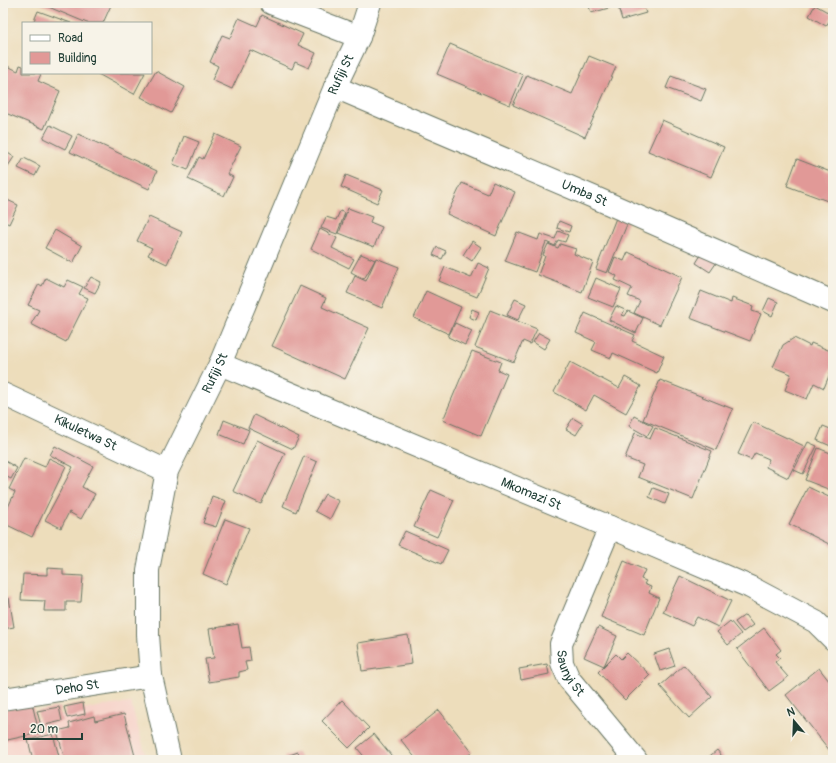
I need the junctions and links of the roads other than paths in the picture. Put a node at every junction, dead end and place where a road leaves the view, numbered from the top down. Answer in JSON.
{"nodes":[{"id":1,"x":271,"y":3,"type":"edge"},
{"id":2,"x":370,"y":3,"type":"edge"},
{"id":3,"x":359,"y":37,"type":"junction"},
{"id":4,"x":335,"y":87,"type":"junction"},
{"id":5,"x":833,"y":302,"type":"edge"},
{"id":6,"x":220,"y":364,"type":"junction"},
{"id":7,"x":3,"y":394,"type":"edge"},
{"id":8,"x":167,"y":471,"type":"junction"},
{"id":9,"x":610,"y":526,"type":"junction"},
{"id":10,"x":833,"y":639,"type":"edge"},
{"id":11,"x":151,"y":676,"type":"junction"},
{"id":12,"x":3,"y":699,"type":"edge"},
{"id":13,"x":170,"y":760,"type":"edge"},
{"id":14,"x":636,"y":760,"type":"edge"}],
"edges":[{"from":1,"to":3,"type":"street"},
{"from":2,"to":3,"type":"street","name":"Rufiji St"},
{"from":3,"to":4,"type":"street","name":"Rufiji St"},
{"from":4,"to":5,"type":"street","name":"Umba St"},
{"from":4,"to":6,"type":"street","name":"Rufiji St"},
{"from":6,"to":8,"type":"street","name":"Rufiji St"},
{"from":6,"to":9,"type":"street","name":"Mkomazi St"},
{"from":7,"to":8,"type":"street","name":"Kikuletwa St"},
{"from":8,"to":11,"type":"street","name":"Rufiji St"},
{"from":9,"to":10,"type":"street","name":"Mkomazi St"},
{"from":9,"to":14,"type":"street","name":"Saunyi St"},
{"from":11,"to":12,"type":"street","name":"Deho St"},
{"from":11,"to":13,"type":"street","name":"Rufiji St"}]}
